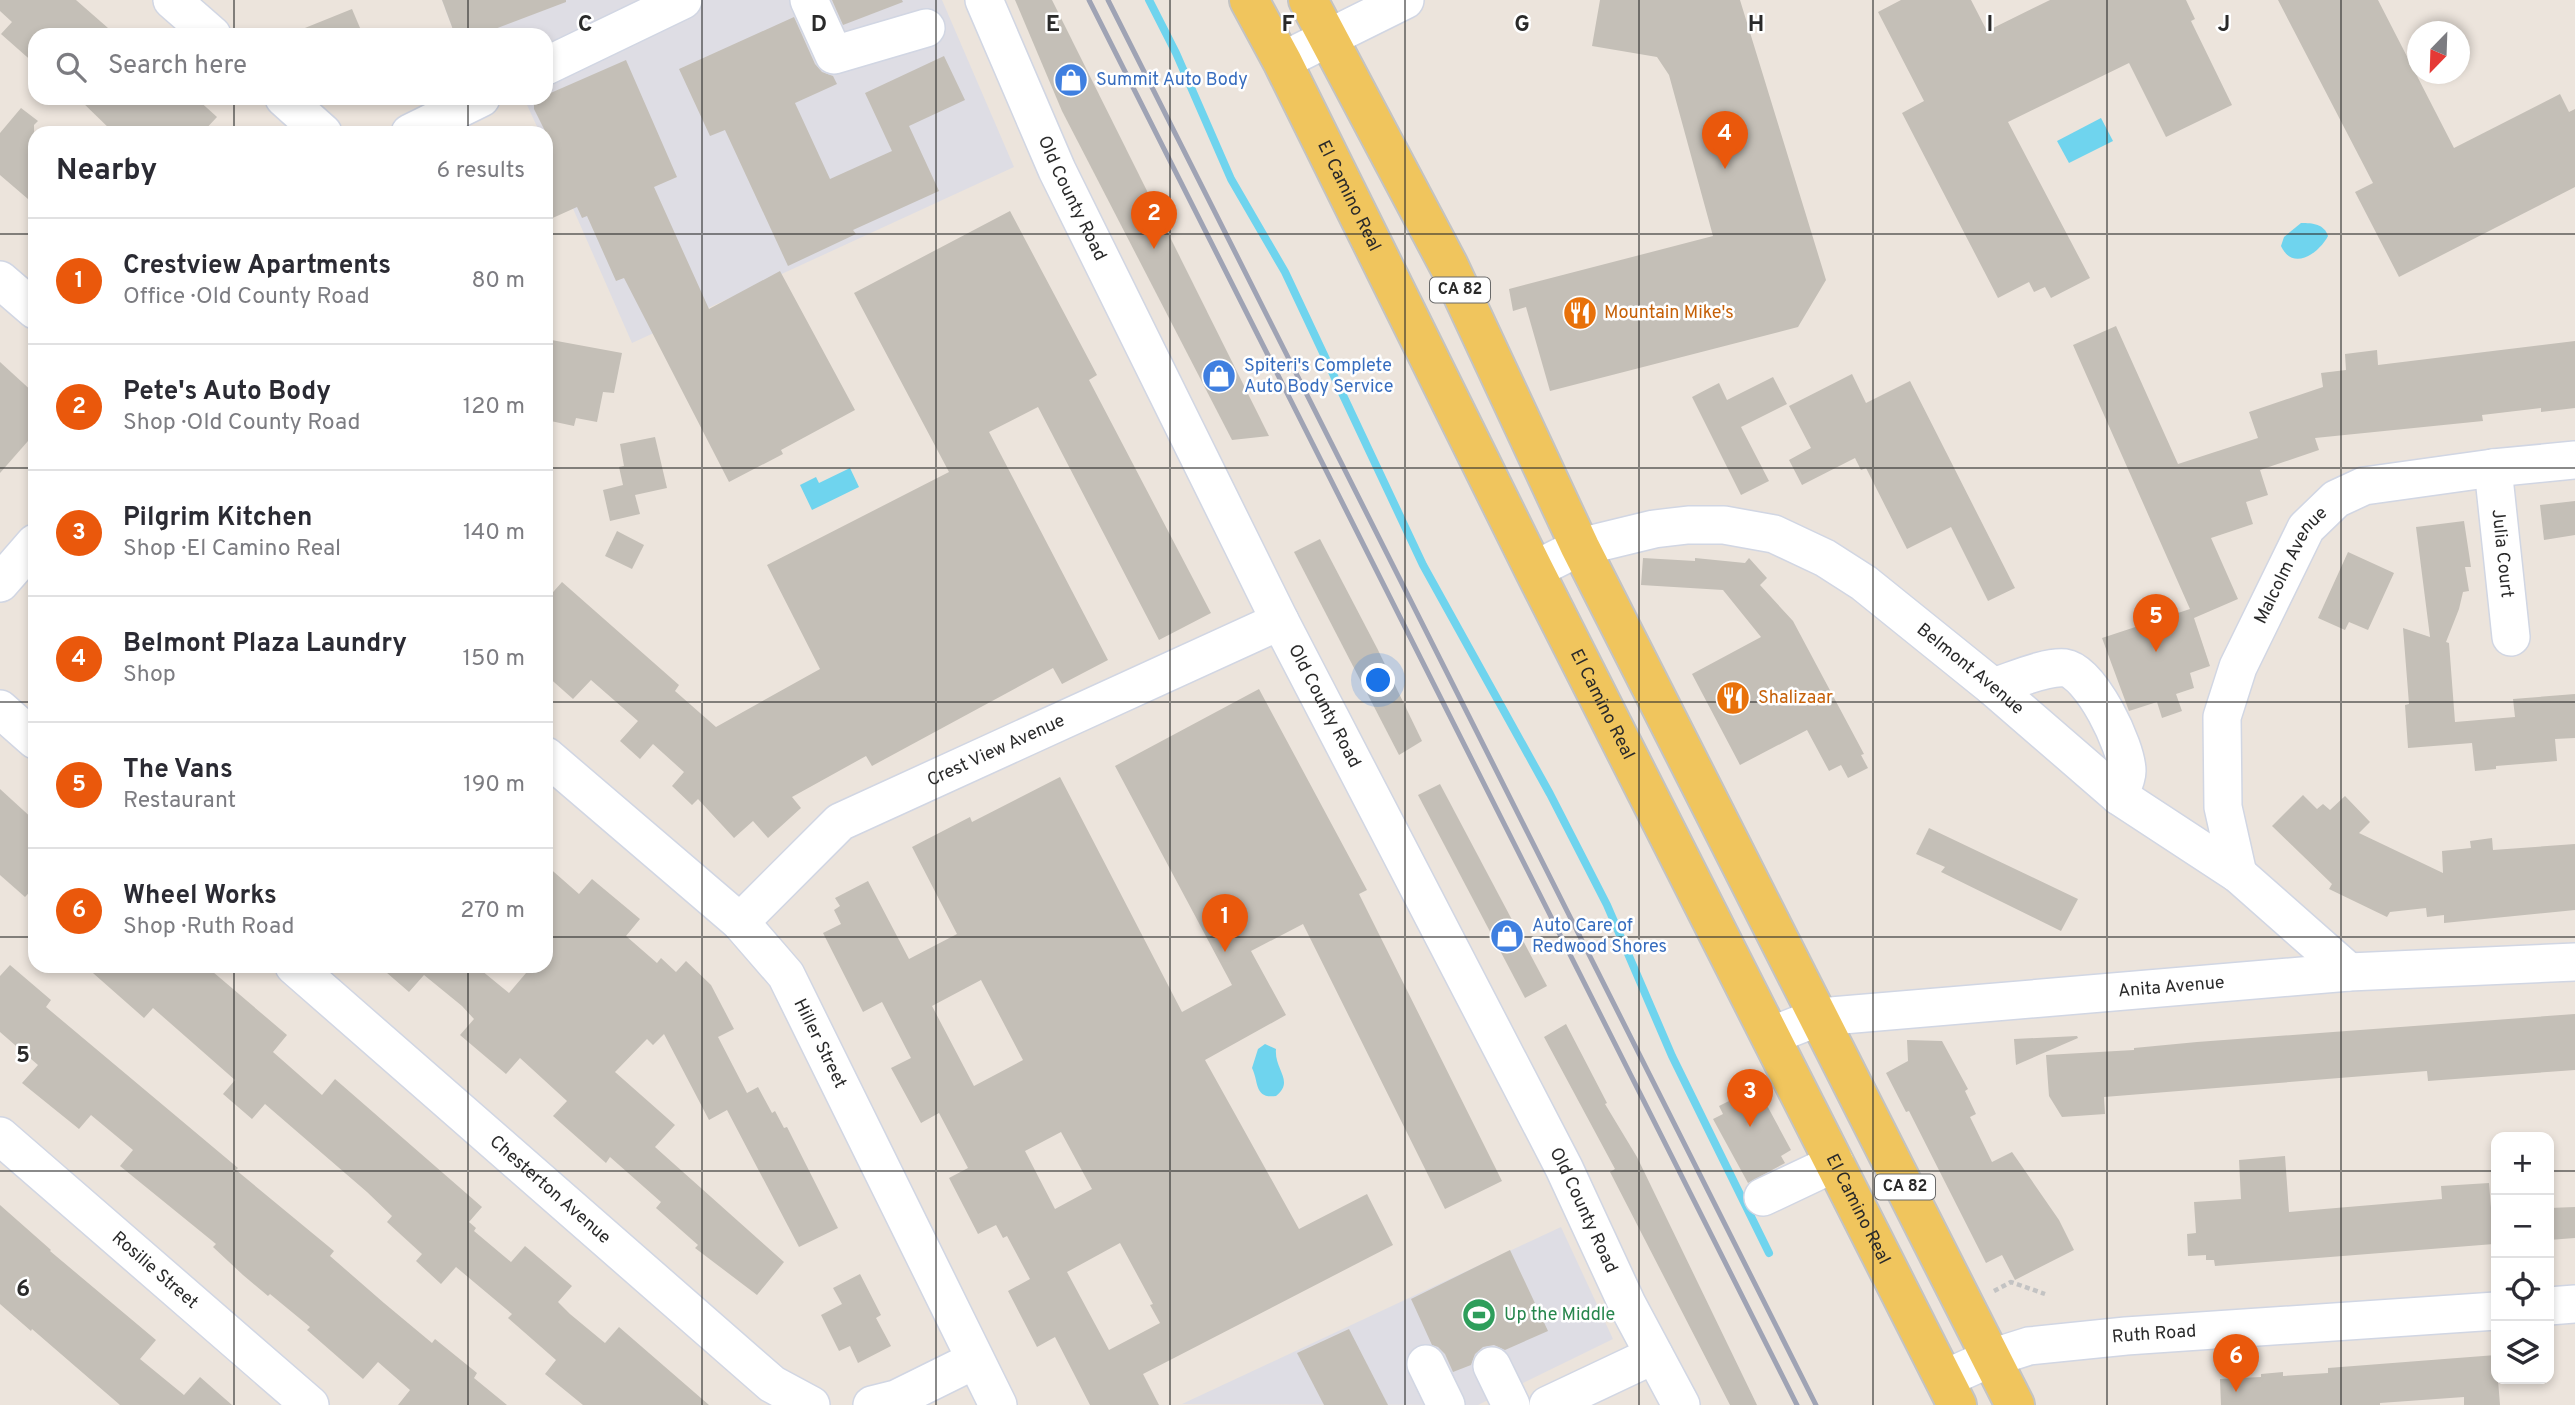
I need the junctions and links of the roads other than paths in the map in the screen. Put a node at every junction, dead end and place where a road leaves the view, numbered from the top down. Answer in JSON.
{"nodes":[{"id":1,"x":172,"y":0,"type":"edge"},
{"id":2,"x":683,"y":0,"type":"edge"},
{"id":3,"x":809,"y":0,"type":"edge"},
{"id":4,"x":984,"y":0,"type":"edge"},
{"id":5,"x":1249,"y":0,"type":"edge"},
{"id":6,"x":1308,"y":0,"type":"edge"},
{"id":7,"x":1405,"y":0,"type":"edge"},
{"id":8,"x":204,"y":28,"type":"edge"},
{"id":9,"x":926,"y":28,"type":"dead end"},
{"id":10,"x":1330,"y":38,"type":"junction"},
{"id":11,"x":1282,"y":61,"type":"junction"},
{"id":12,"x":553,"y":63,"type":"edge"},
{"id":13,"x":292,"y":105,"type":"edge"},
{"id":14,"x":467,"y":105,"type":"edge"},
{"id":15,"x":315,"y":126,"type":"edge"},
{"id":16,"x":424,"y":126,"type":"edge"},
{"id":17,"x":0,"y":280,"type":"edge"},
{"id":18,"x":28,"y":304,"type":"edge"},
{"id":19,"x":2575,"y":460,"type":"edge"},
{"id":20,"x":2493,"y":468,"type":"junction"},
{"id":21,"x":1580,"y":547,"type":"junction"},
{"id":22,"x":28,"y":551,"type":"edge"},
{"id":23,"x":1534,"y":570,"type":"junction"},
{"id":24,"x":0,"y":583,"type":"edge"},
{"id":25,"x":1280,"y":621,"type":"junction"},
{"id":26,"x":2511,"y":637,"type":"dead end"},
{"id":27,"x":1993,"y":687,"type":"junction"},
{"id":28,"x":0,"y":709,"type":"edge"},
{"id":29,"x":28,"y":734,"type":"edge"},
{"id":30,"x":553,"y":762,"type":"edge"},
{"id":31,"x":2119,"y":796,"type":"junction"},
{"id":32,"x":2238,"y":874,"type":"junction"},
{"id":33,"x":740,"y":922,"type":"junction"},
{"id":34,"x":2575,"y":962,"type":"edge"},
{"id":35,"x":2349,"y":972,"type":"junction"},
{"id":36,"x":302,"y":973,"type":"edge"},
{"id":37,"x":1819,"y":1017,"type":"junction"},
{"id":38,"x":1770,"y":1035,"type":"junction"},
{"id":39,"x":0,"y":1136,"type":"edge"},
{"id":40,"x":1835,"y":1163,"type":"junction"},
{"id":41,"x":1763,"y":1197,"type":"dead end"},
{"id":42,"x":2575,"y":1304,"type":"edge"},
{"id":43,"x":2554,"y":1306,"type":"edge"},
{"id":44,"x":2491,"y":1311,"type":"edge"},
{"id":45,"x":1654,"y":1355,"type":"junction"},
{"id":46,"x":1992,"y":1358,"type":"junction"},
{"id":47,"x":975,"y":1360,"type":"junction"},
{"id":48,"x":1426,"y":1364,"type":"dead end"},
{"id":49,"x":1492,"y":1366,"type":"dead end"},
{"id":50,"x":1950,"y":1392,"type":"edge"},
{"id":51,"x":310,"y":1405,"type":"edge"},
{"id":52,"x":811,"y":1405,"type":"edge"},
{"id":53,"x":872,"y":1405,"type":"edge"},
{"id":54,"x":998,"y":1405,"type":"edge"},
{"id":55,"x":1446,"y":1405,"type":"edge"},
{"id":56,"x":1511,"y":1405,"type":"edge"},
{"id":57,"x":1548,"y":1405,"type":"edge"},
{"id":58,"x":1681,"y":1405,"type":"edge"},
{"id":59,"x":2015,"y":1405,"type":"edge"}],
"edges":[{"from":1,"to":8,"type":"street"},
{"from":2,"to":12,"type":"street"},
{"from":3,"to":9,"type":"street"},
{"from":4,"to":25,"type":"street","name":"Old County Road"},
{"from":5,"to":11,"type":"main road","name":"El Camino Real","number":"CA 82"},
{"from":6,"to":10,"type":"main road","number":"CA 82"},
{"from":7,"to":10,"type":"street"},
{"from":10,"to":11,"type":"street"},
{"from":10,"to":21,"type":"main road","number":"CA 82"},
{"from":11,"to":23,"type":"main road","name":"El Camino Real","number":"CA 82"},
{"from":13,"to":15,"type":"street"},
{"from":14,"to":16,"type":"street"},
{"from":17,"to":18,"type":"street"},
{"from":19,"to":20,"type":"street","name":"Malcolm Avenue"},
{"from":20,"to":26,"type":"street","name":"Julia Court"},
{"from":20,"to":32,"type":"street","name":"Malcolm Avenue"},
{"from":21,"to":23,"type":"street","name":"Belmont Avenue"},
{"from":21,"to":27,"type":"street","name":"Belmont Avenue"},
{"from":21,"to":37,"type":"main road","number":"CA 82"},
{"from":22,"to":24,"type":"street"},
{"from":23,"to":38,"type":"main road","name":"El Camino Real","number":"CA 82"},
{"from":25,"to":33,"type":"street","name":"Crest View Avenue"},
{"from":25,"to":45,"type":"street","name":"Old County Road"},
{"from":27,"to":31,"type":"street","name":"Belmont Avenue"},
{"from":27,"to":31,"type":"street"},
{"from":28,"to":29,"type":"street"},
{"from":30,"to":33,"type":"street","name":"Hiller Street"},
{"from":31,"to":32,"type":"street","name":"Belmont Avenue"},
{"from":32,"to":35,"type":"street","name":"Belmont Avenue"},
{"from":33,"to":47,"type":"street","name":"Hiller Street"},
{"from":34,"to":35,"type":"street","name":"Anita Avenue"},
{"from":35,"to":37,"type":"street","name":"Anita Avenue"},
{"from":36,"to":52,"type":"street","name":"Chesterton Avenue"},
{"from":37,"to":38,"type":"street","name":"Anita Avenue"},
{"from":37,"to":46,"type":"main road","number":"CA 82"},
{"from":38,"to":40,"type":"main road","name":"El Camino Real","number":"CA 82"},
{"from":39,"to":51,"type":"street","name":"Rosilie Street"},
{"from":40,"to":41,"type":"street"},
{"from":40,"to":50,"type":"main road","name":"El Camino Real","number":"CA 82"},
{"from":42,"to":43,"type":"street"},
{"from":44,"to":46,"type":"street","name":"Ruth Road"},
{"from":45,"to":57,"type":"street"},
{"from":45,"to":58,"type":"street","name":"Old County Road"},
{"from":46,"to":50,"type":"street","name":"Ruth Road"},
{"from":46,"to":59,"type":"main road","number":"CA 82"},
{"from":47,"to":53,"type":"street"},
{"from":47,"to":54,"type":"street","name":"Hiller Street"},
{"from":48,"to":55,"type":"street"},
{"from":49,"to":56,"type":"street"}]}
